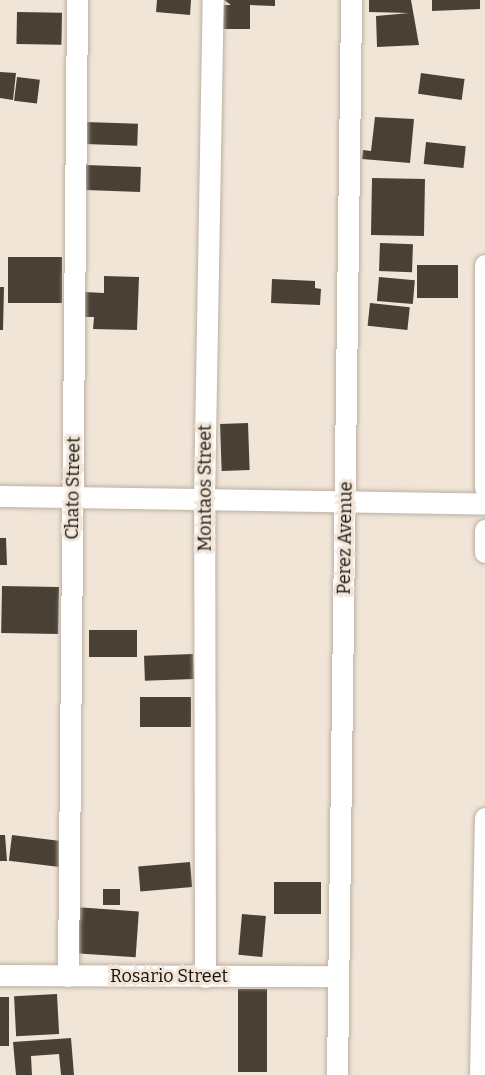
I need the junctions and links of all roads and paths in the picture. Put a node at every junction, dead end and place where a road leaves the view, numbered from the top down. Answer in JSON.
{"nodes":[{"id":1,"x":77,"y":0,"type":"edge"},
{"id":2,"x":213,"y":0,"type":"edge"},
{"id":3,"x":351,"y":0,"type":"edge"},
{"id":4,"x":485,"y":265,"type":"edge"},
{"id":5,"x":484,"y":326,"type":"edge"},
{"id":6,"x":485,"y":487,"type":"edge"},
{"id":7,"x":0,"y":496,"type":"edge"},
{"id":8,"x":73,"y":496,"type":"junction"},
{"id":9,"x":204,"y":498,"type":"junction"},
{"id":10,"x":346,"y":502,"type":"junction"},
{"id":11,"x":485,"y":504,"type":"edge"},
{"id":12,"x":485,"y":530,"type":"edge"},
{"id":13,"x":485,"y":552,"type":"edge"},
{"id":14,"x":485,"y":818,"type":"edge"},
{"id":15,"x":0,"y":975,"type":"edge"},
{"id":16,"x":68,"y":976,"type":"junction"},
{"id":17,"x":338,"y":976,"type":"junction"},
{"id":18,"x":205,"y":977,"type":"junction"},
{"id":19,"x":337,"y":1075,"type":"edge"},
{"id":20,"x":480,"y":1075,"type":"edge"}],
"edges":[{"from":1,"to":8,"type":"street","name":"Chato Street"},
{"from":2,"to":9,"type":"street","name":"Montaos Street"},
{"from":3,"to":10,"type":"street","name":"Perez Avenue"},
{"from":4,"to":5,"type":"street"},
{"from":5,"to":6,"type":"street"},
{"from":7,"to":8,"type":"street"},
{"from":8,"to":9,"type":"street"},
{"from":8,"to":16,"type":"street","name":"Chato Street"},
{"from":9,"to":10,"type":"street"},
{"from":9,"to":18,"type":"street","name":"Montaos Street"},
{"from":10,"to":11,"type":"street"},
{"from":10,"to":17,"type":"street","name":"Perez Avenue"},
{"from":12,"to":13,"type":"street"},
{"from":14,"to":20,"type":"street"},
{"from":15,"to":16,"type":"street","name":"Rosario Street"},
{"from":16,"to":18,"type":"street","name":"Rosario Street"},
{"from":17,"to":18,"type":"street","name":"Rosario Street"},
{"from":17,"to":19,"type":"street","name":"Perez Avenue"}]}
